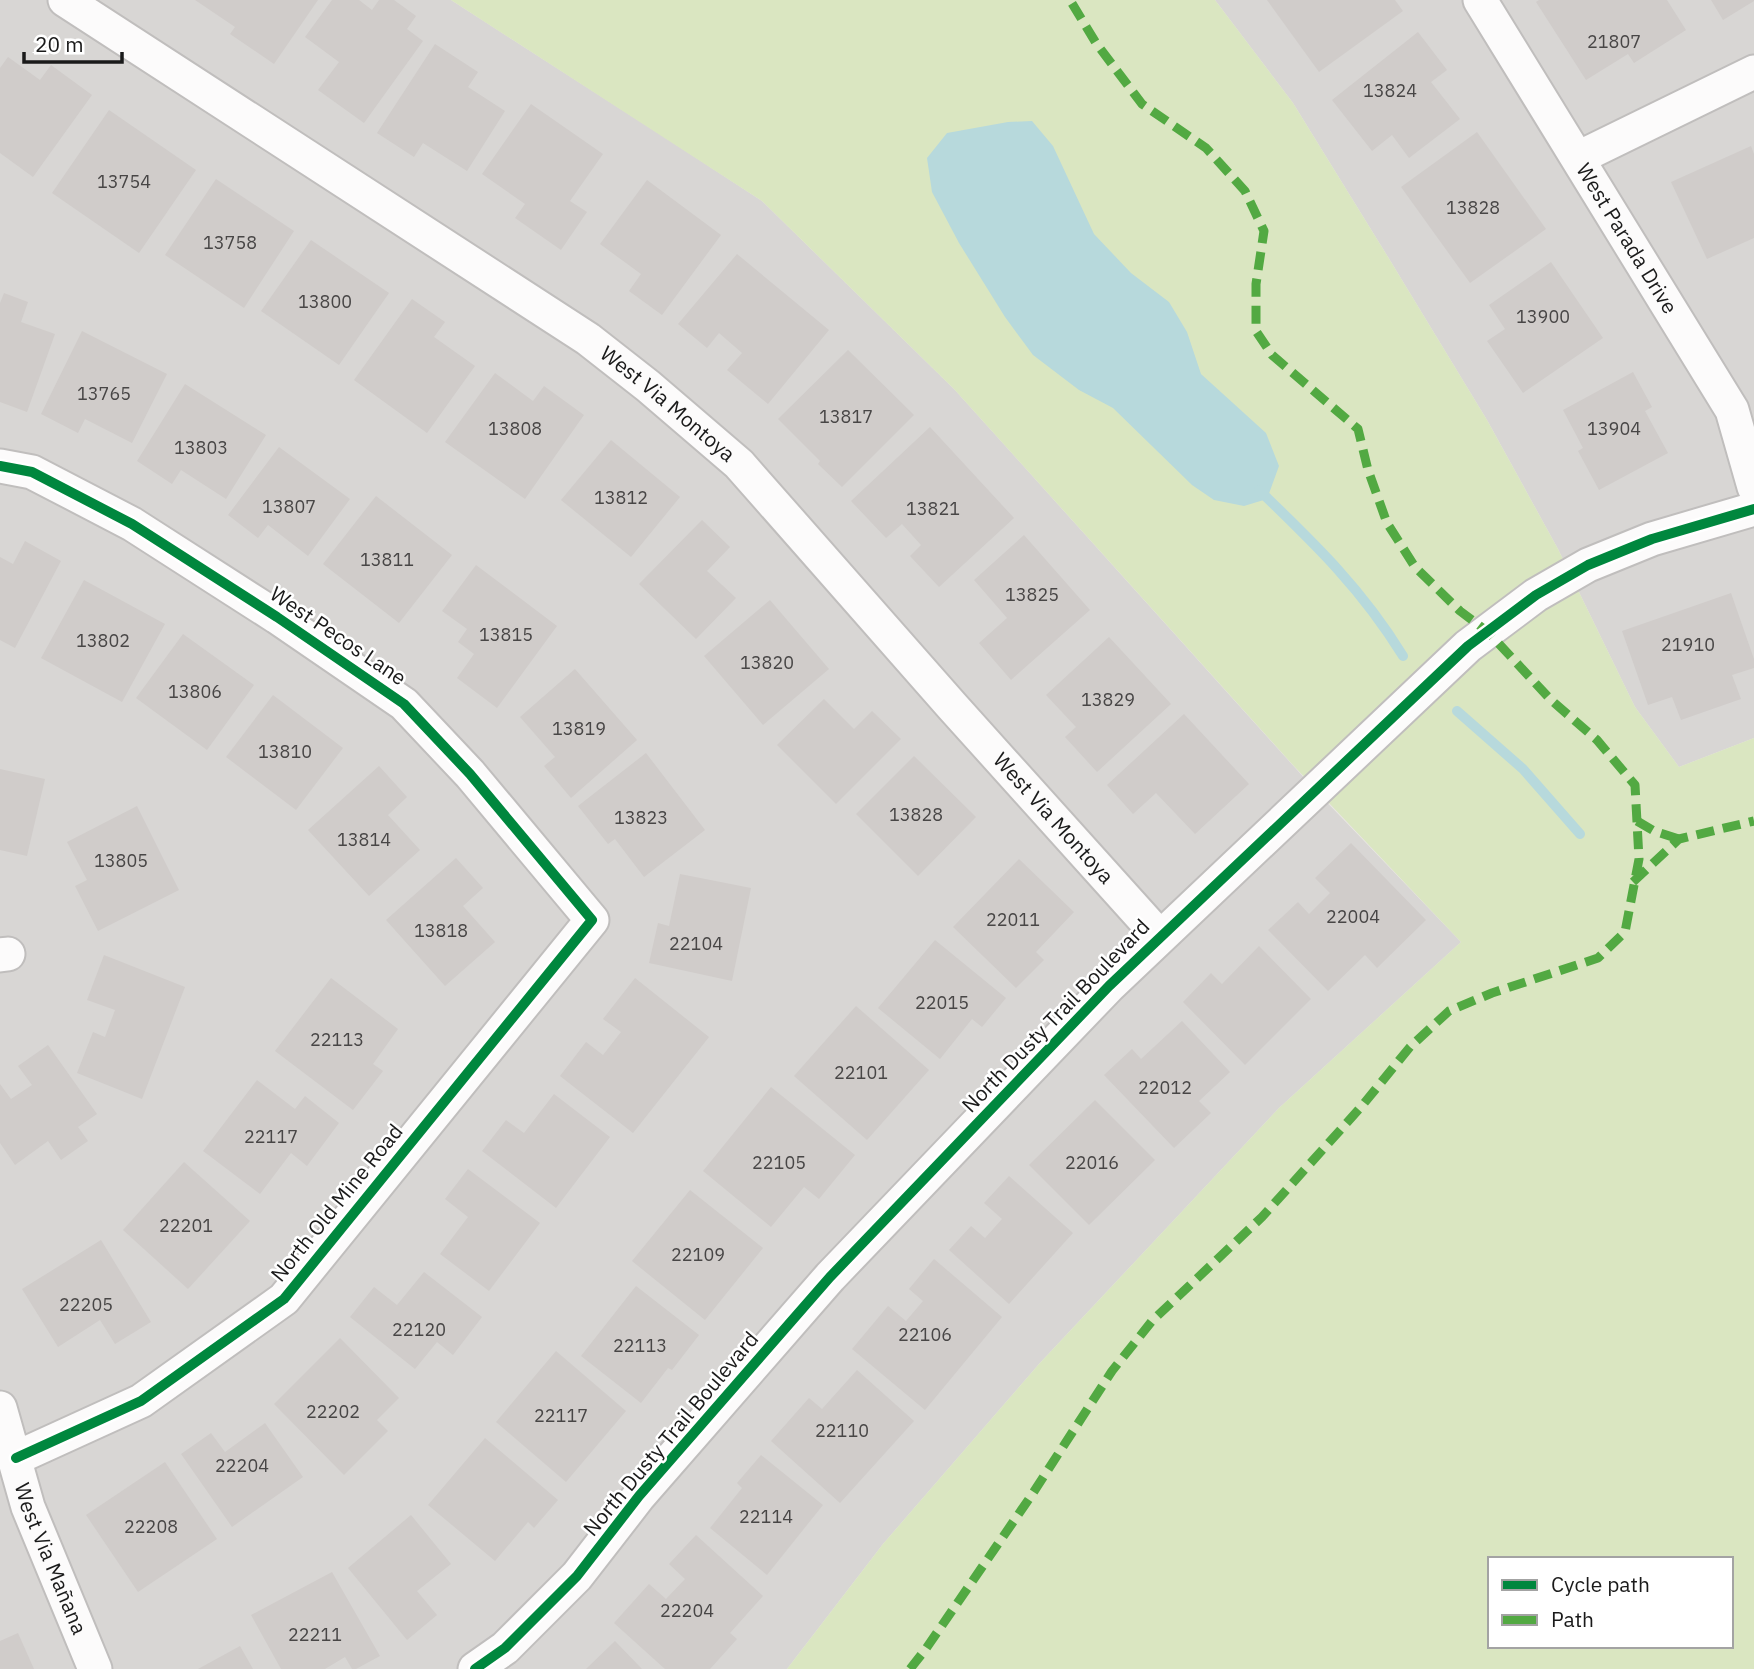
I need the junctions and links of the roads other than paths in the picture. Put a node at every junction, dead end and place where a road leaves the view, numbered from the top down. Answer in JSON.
{"nodes":[{"id":1,"x":65,"y":0,"type":"edge"},
{"id":2,"x":1480,"y":0,"type":"edge"},
{"id":3,"x":1754,"y":72,"type":"edge"},
{"id":4,"x":1578,"y":158,"type":"junction"},
{"id":5,"x":0,"y":466,"type":"edge"},
{"id":6,"x":1754,"y":487,"type":"edge"},
{"id":7,"x":1754,"y":509,"type":"edge"},
{"id":8,"x":592,"y":920,"type":"joint"},
{"id":9,"x":1160,"y":937,"type":"junction"},
{"id":10,"x":0,"y":1408,"type":"edge"},
{"id":11,"x":16,"y":1458,"type":"junction"},
{"id":12,"x":94,"y":1669,"type":"edge"},
{"id":13,"x":475,"y":1669,"type":"edge"}],
"edges":[{"from":1,"to":9,"type":"street","name":"West Via Montoya"},
{"from":2,"to":4,"type":"street","name":"West Parada Drive"},
{"from":3,"to":4,"type":"street"},
{"from":4,"to":6,"type":"street","name":"West Parada Drive"},
{"from":5,"to":8,"type":"street","name":"West Pecos Lane"},
{"from":7,"to":9,"type":"street","name":"North Dusty Trail Boulevard"},
{"from":8,"to":11,"type":"street","name":"North Old Mine Road"},
{"from":9,"to":13,"type":"street","name":"North Dusty Trail Boulevard"},
{"from":10,"to":11,"type":"street","name":"West Via Mañana"},
{"from":11,"to":12,"type":"street","name":"West Via Mañana"}]}
